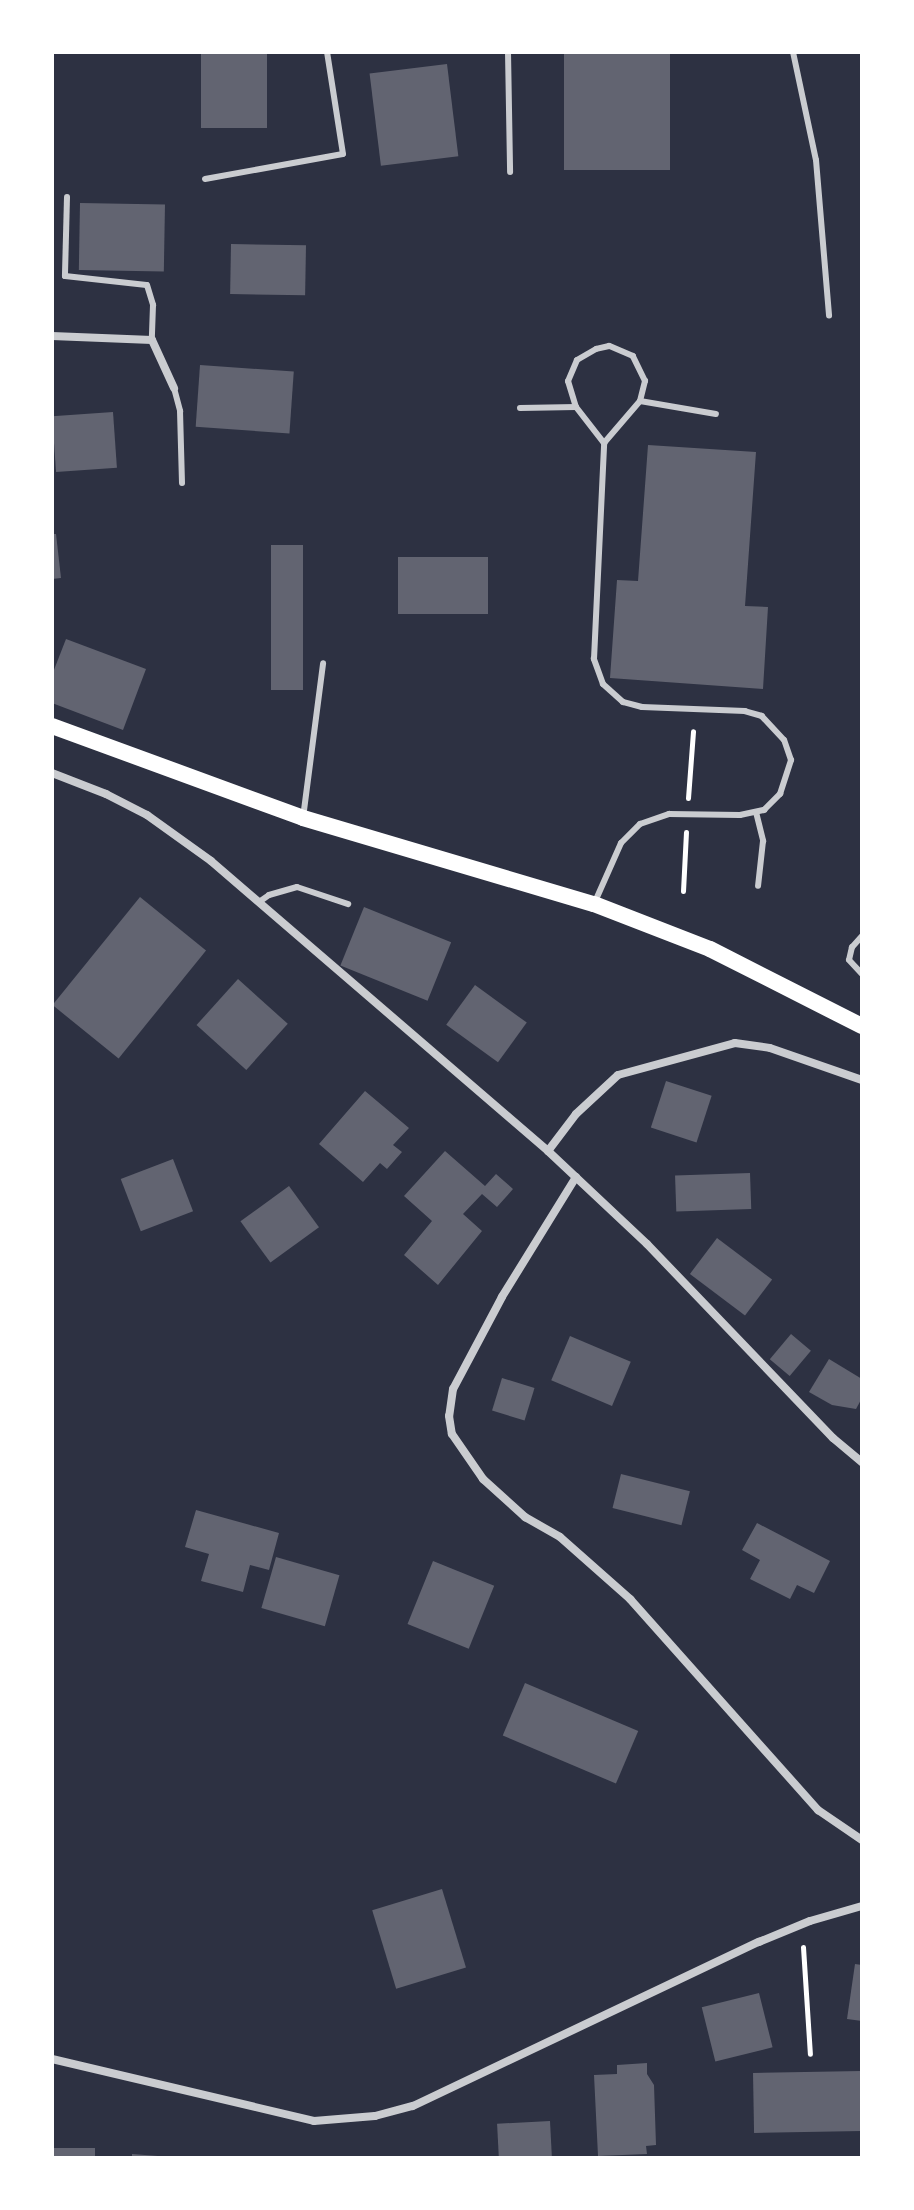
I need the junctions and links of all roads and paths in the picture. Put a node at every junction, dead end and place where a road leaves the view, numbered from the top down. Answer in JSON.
{"nodes":[{"id":1,"x":327,"y":52,"type":"edge"},
{"id":2,"x":508,"y":52,"type":"edge"},
{"id":3,"x":793,"y":52,"type":"edge"},
{"id":4,"x":510,"y":172,"type":"dead end"},
{"id":5,"x":205,"y":179,"type":"dead end"},
{"id":6,"x":67,"y":197,"type":"dead end"},
{"id":7,"x":829,"y":315,"type":"dead end"},
{"id":8,"x":52,"y":336,"type":"edge"},
{"id":9,"x":152,"y":340,"type":"junction"},
{"id":10,"x":174,"y":388,"type":"joint"},
{"id":11,"x":640,"y":401,"type":"junction"},
{"id":12,"x":576,"y":407,"type":"junction"},
{"id":13,"x":520,"y":408,"type":"dead end"},
{"id":14,"x":716,"y":414,"type":"dead end"},
{"id":15,"x":604,"y":443,"type":"junction"},
{"id":16,"x":182,"y":483,"type":"dead end"},
{"id":17,"x":323,"y":663,"type":"dead end"},
{"id":18,"x":52,"y":726,"type":"edge"},
{"id":19,"x":693,"y":731,"type":"dead end"},
{"id":20,"x":52,"y":773,"type":"edge"},
{"id":21,"x":688,"y":800,"type":"dead end"},
{"id":22,"x":756,"y":812,"type":"junction"},
{"id":23,"x":303,"y":818,"type":"junction"},
{"id":24,"x":686,"y":827,"type":"dead end"},
{"id":25,"x":758,"y":886,"type":"dead end"},
{"id":26,"x":683,"y":891,"type":"dead end"},
{"id":27,"x":259,"y":902,"type":"junction"},
{"id":28,"x":348,"y":904,"type":"dead end"},
{"id":29,"x":594,"y":904,"type":"junction"},
{"id":30,"x":862,"y":936,"type":"edge"},
{"id":31,"x":862,"y":974,"type":"edge"},
{"id":32,"x":862,"y":1026,"type":"edge"},
{"id":33,"x":862,"y":1080,"type":"edge"},
{"id":34,"x":548,"y":1151,"type":"junction"},
{"id":35,"x":576,"y":1177,"type":"junction"},
{"id":36,"x":862,"y":1462,"type":"edge"},
{"id":37,"x":862,"y":1840,"type":"edge"},
{"id":38,"x":862,"y":1906,"type":"edge"},
{"id":39,"x":803,"y":1947,"type":"dead end"},
{"id":40,"x":810,"y":2054,"type":"dead end"},
{"id":41,"x":52,"y":2059,"type":"edge"}],
"edges":[{"from":1,"to":5,"type":"lane"},
{"from":2,"to":4,"type":"lane"},
{"from":3,"to":7,"type":"lane"},
{"from":6,"to":9,"type":"lane"},
{"from":8,"to":9,"type":"street"},
{"from":9,"to":10,"type":"street"},
{"from":10,"to":16,"type":"lane"},
{"from":11,"to":12,"type":"lane"},
{"from":11,"to":14,"type":"lane"},
{"from":11,"to":15,"type":"lane"},
{"from":12,"to":13,"type":"lane"},
{"from":12,"to":15,"type":"lane"},
{"from":15,"to":22,"type":"lane"},
{"from":17,"to":23,"type":"lane"},
{"from":18,"to":23,"type":"main road"},
{"from":19,"to":21,"type":"path"},
{"from":20,"to":27,"type":"street"},
{"from":22,"to":25,"type":"lane"},
{"from":22,"to":29,"type":"lane"},
{"from":23,"to":29,"type":"main road"},
{"from":24,"to":26,"type":"path"},
{"from":27,"to":28,"type":"lane"},
{"from":27,"to":34,"type":"street"},
{"from":29,"to":32,"type":"main road"},
{"from":30,"to":31,"type":"lane"},
{"from":33,"to":34,"type":"street"},
{"from":34,"to":35,"type":"street"},
{"from":35,"to":36,"type":"street"},
{"from":35,"to":37,"type":"street"},
{"from":38,"to":41,"type":"street"},
{"from":39,"to":40,"type":"path"}]}
